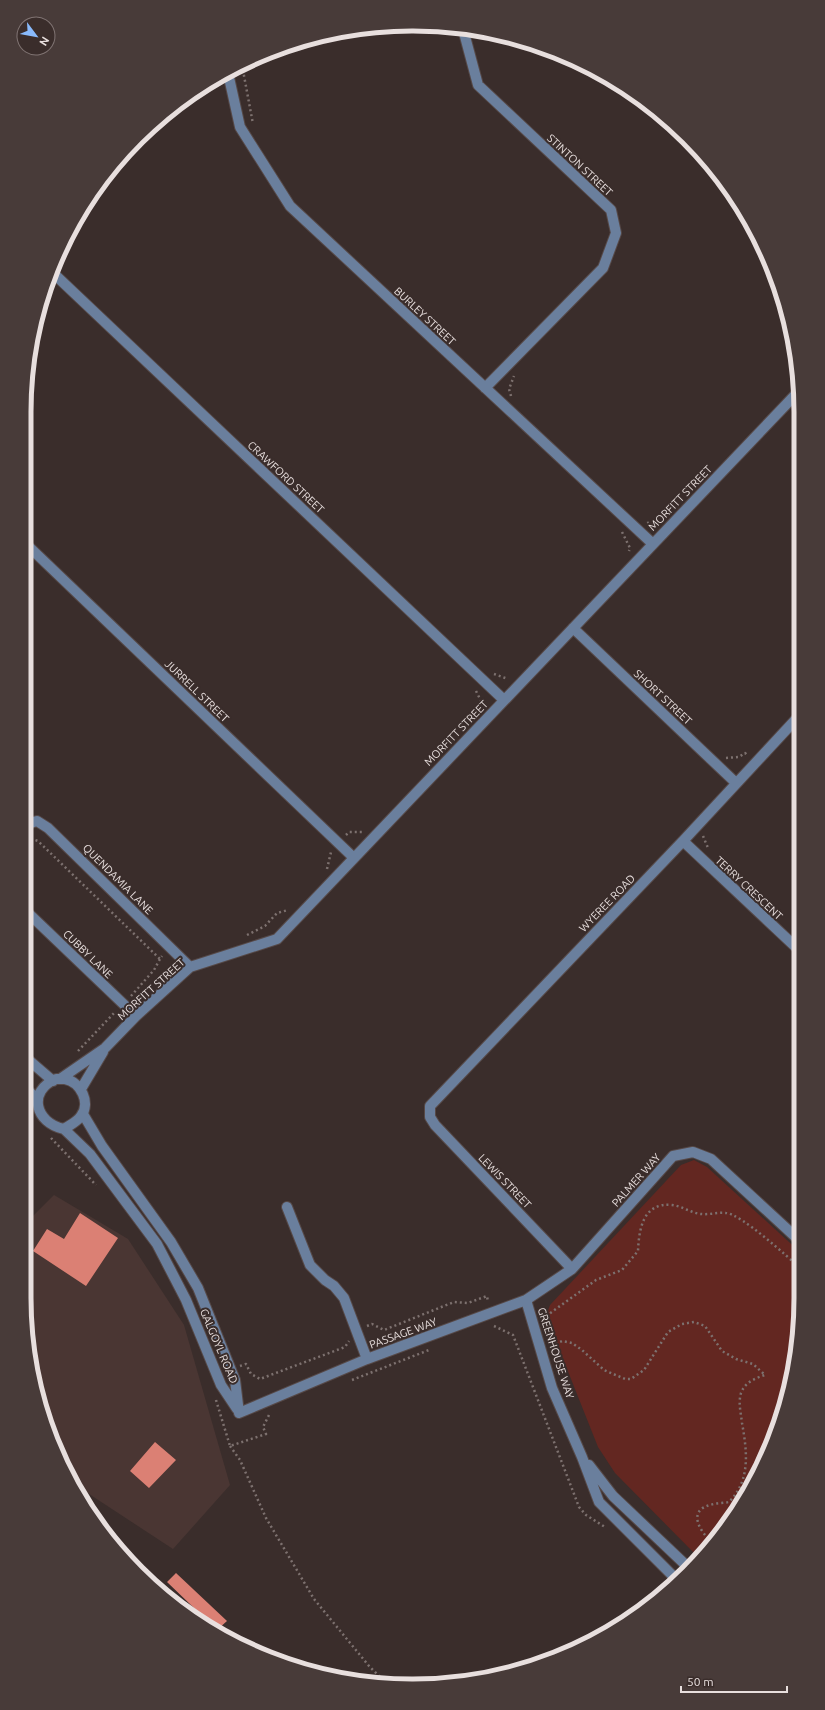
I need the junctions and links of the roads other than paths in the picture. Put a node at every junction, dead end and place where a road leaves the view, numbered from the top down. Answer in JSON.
{"nodes":[{"id":1,"x":464,"y":34,"type":"edge"},
{"id":2,"x":229,"y":78,"type":"edge"},
{"id":3,"x":57,"y":275,"type":"edge"},
{"id":4,"x":485,"y":388,"type":"junction"},
{"id":5,"x":793,"y":397,"type":"edge"},
{"id":6,"x":653,"y":544,"type":"junction"},
{"id":7,"x":31,"y":549,"type":"edge"},
{"id":8,"x":573,"y":628,"type":"junction"},
{"id":9,"x":504,"y":700,"type":"junction"},
{"id":10,"x":794,"y":721,"type":"edge"},
{"id":11,"x":736,"y":783,"type":"junction"},
{"id":12,"x":31,"y":822,"type":"edge"},
{"id":13,"x":682,"y":841,"type":"junction"},
{"id":14,"x":354,"y":858,"type":"junction"},
{"id":15,"x":31,"y":916,"type":"edge"},
{"id":16,"x":794,"y":946,"type":"edge"},
{"id":17,"x":190,"y":967,"type":"junction"},
{"id":18,"x":136,"y":1016,"type":"junction"},
{"id":19,"x":105,"y":1048,"type":"junction"},
{"id":20,"x":31,"y":1061,"type":"edge"},
{"id":21,"x":56,"y":1080,"type":"junction"},
{"id":22,"x":81,"y":1089,"type":"junction"},
{"id":23,"x":31,"y":1093,"type":"edge"},
{"id":24,"x":38,"y":1100,"type":"junction"},
{"id":25,"x":430,"y":1106,"type":"joint"},
{"id":26,"x":82,"y":1114,"type":"junction"},
{"id":27,"x":64,"y":1129,"type":"junction"},
{"id":28,"x":287,"y":1206,"type":"dead end"},
{"id":29,"x":156,"y":1221,"type":"junction"},
{"id":30,"x":146,"y":1229,"type":"junction"},
{"id":31,"x":794,"y":1236,"type":"edge"},
{"id":32,"x":572,"y":1269,"type":"junction"},
{"id":33,"x":526,"y":1300,"type":"junction"},
{"id":34,"x":367,"y":1359,"type":"junction"},
{"id":35,"x":239,"y":1413,"type":"junction"},
{"id":36,"x":582,"y":1458,"type":"junction"},
{"id":37,"x":685,"y":1564,"type":"edge"},
{"id":38,"x":673,"y":1576,"type":"edge"}],
"edges":[{"from":1,"to":4,"type":"street","name":"STINTON STREET"},
{"from":2,"to":4,"type":"street","name":"BURLEY STREET"},
{"from":3,"to":9,"type":"street","name":"CRAWFORD STREET"},
{"from":4,"to":6,"type":"street","name":"BURLEY STREET"},
{"from":5,"to":6,"type":"street","name":"MORFITT STREET"},
{"from":6,"to":8,"type":"street","name":"MORFITT STREET"},
{"from":7,"to":14,"type":"street","name":"JURRELL STREET"},
{"from":8,"to":9,"type":"street","name":"MORFITT STREET"},
{"from":8,"to":11,"type":"street","name":"SHORT STREET"},
{"from":9,"to":14,"type":"street","name":"MORFITT STREET"},
{"from":10,"to":11,"type":"street","name":"WYEREE ROAD"},
{"from":11,"to":13,"type":"street","name":"WYEREE ROAD"},
{"from":12,"to":17,"type":"street","name":"QUENDAMIA LANE"},
{"from":13,"to":16,"type":"street","name":"TERRY CRESCENT"},
{"from":13,"to":25,"type":"street","name":"WYEREE ROAD"},
{"from":14,"to":17,"type":"street","name":"MORFITT STREET"},
{"from":15,"to":18,"type":"street","name":"CUBBY LANE"},
{"from":17,"to":18,"type":"street","name":"MORFITT STREET"},
{"from":18,"to":19,"type":"street","name":"MORFITT STREET"},
{"from":19,"to":21,"type":"street","name":"MORFITT STREET"},
{"from":19,"to":22,"type":"street","name":"MORFITT STREET"},
{"from":20,"to":21,"type":"street"},
{"from":21,"to":22,"type":"street"},
{"from":21,"to":24,"type":"street"},
{"from":22,"to":26,"type":"street"},
{"from":23,"to":24,"type":"street"},
{"from":24,"to":27,"type":"street"},
{"from":25,"to":32,"type":"street","name":"LEWIS STREET"},
{"from":26,"to":27,"type":"street"},
{"from":26,"to":29,"type":"street","name":"GALGOYL ROAD"},
{"from":27,"to":30,"type":"street","name":"GALGOYL ROAD"},
{"from":28,"to":34,"type":"street"},
{"from":29,"to":30,"type":"street"},
{"from":29,"to":35,"type":"street","name":"GALGOYL ROAD"},
{"from":30,"to":35,"type":"street","name":"GALGOYL ROAD"},
{"from":31,"to":32,"type":"street","name":"PALMER WAY"},
{"from":32,"to":33,"type":"street","name":"PASSAGE WAY"},
{"from":33,"to":34,"type":"street","name":"PASSAGE WAY"},
{"from":33,"to":36,"type":"street","name":"GREENHOUSE WAY"},
{"from":34,"to":35,"type":"street","name":"PASSAGE WAY"},
{"from":36,"to":37,"type":"street","name":"GREENHOUSE WAY"},
{"from":36,"to":38,"type":"street","name":"GREENHOUSE WAY"}]}
